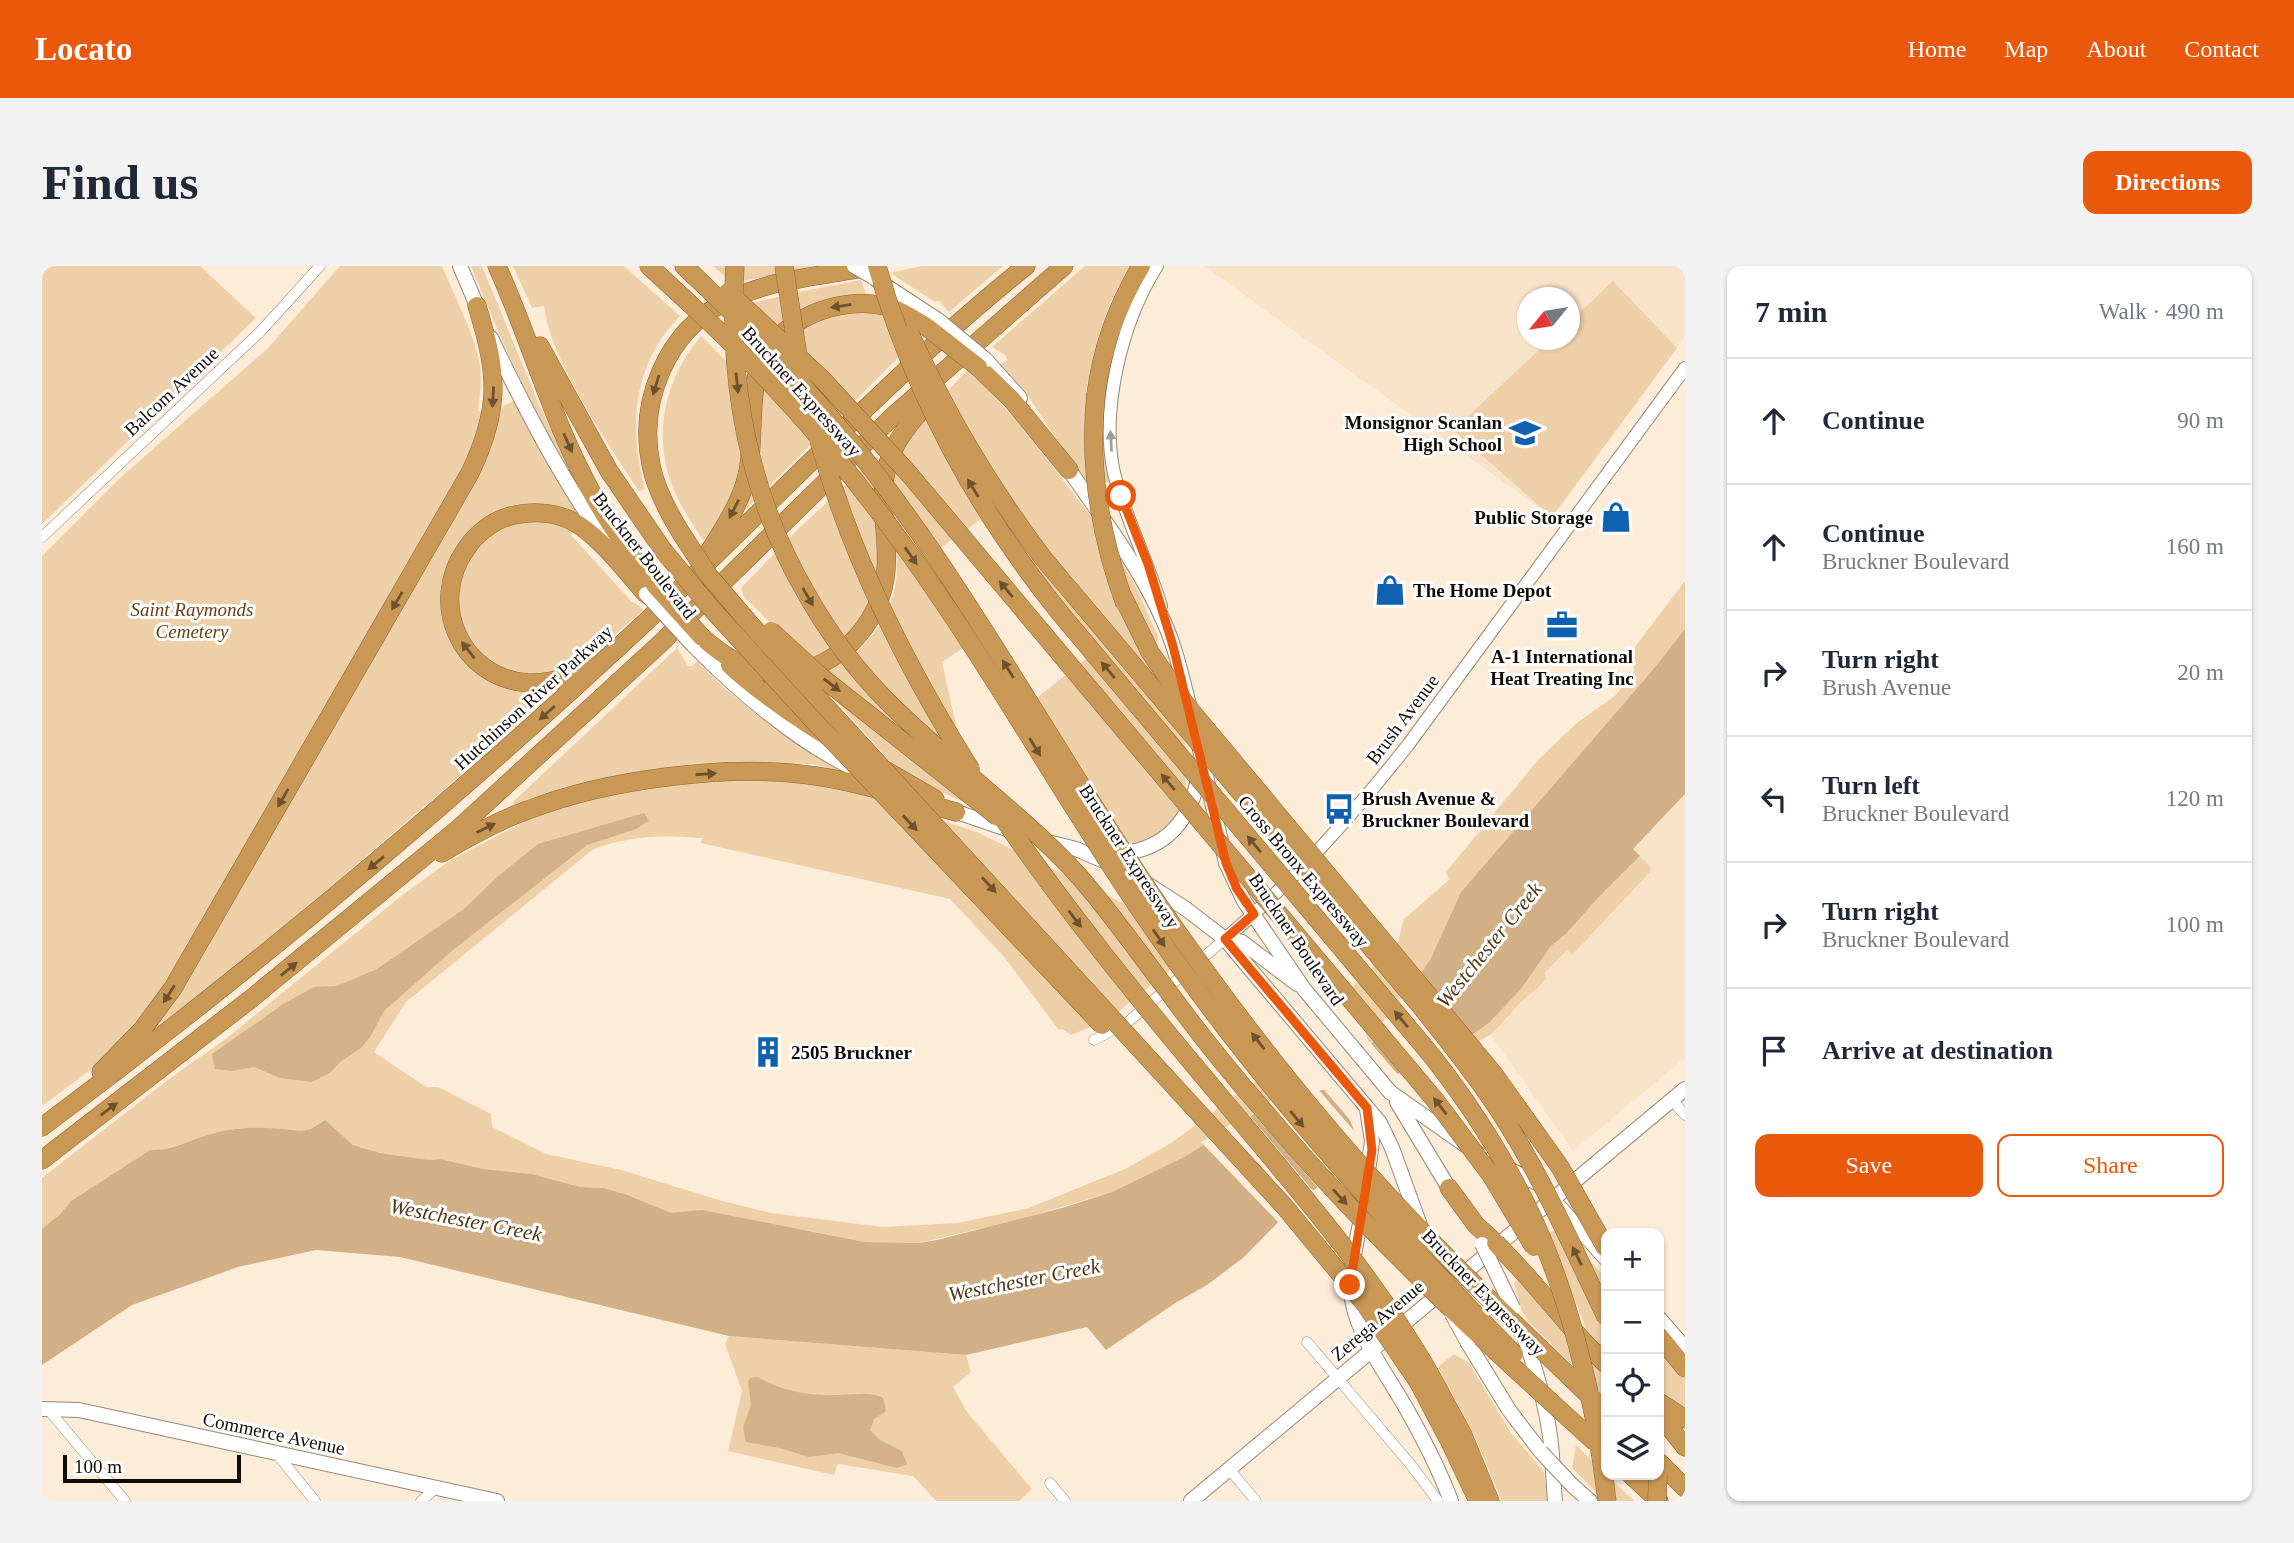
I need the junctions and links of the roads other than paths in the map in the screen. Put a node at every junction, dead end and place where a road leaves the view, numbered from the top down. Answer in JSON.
{"nodes":[{"id":1,"x":303,"y":266,"type":"edge"},
{"id":2,"x":320,"y":266,"type":"edge"},
{"id":3,"x":460,"y":266,"type":"edge"},
{"id":4,"x":497,"y":266,"type":"edge"},
{"id":5,"x":649,"y":266,"type":"edge"},
{"id":6,"x":684,"y":266,"type":"edge"},
{"id":7,"x":696,"y":266,"type":"edge"},
{"id":8,"x":735,"y":266,"type":"edge"},
{"id":9,"x":785,"y":266,"type":"edge"},
{"id":10,"x":854,"y":266,"type":"edge"},
{"id":11,"x":1026,"y":266,"type":"edge"},
{"id":12,"x":1064,"y":266,"type":"edge"},
{"id":13,"x":1141,"y":266,"type":"edge"},
{"id":14,"x":1157,"y":266,"type":"edge"},
{"id":15,"x":877,"y":269,"type":"edge"},
{"id":16,"x":312,"y":275,"type":"junction"},
{"id":17,"x":708,"y":283,"type":"junction"},
{"id":18,"x":477,"y":306,"type":"junction"},
{"id":19,"x":1001,"y":321,"type":"junction"},
{"id":20,"x":933,"y":324,"type":"junction"},
{"id":21,"x":1685,"y":368,"type":"edge"},
{"id":22,"x":1069,"y":470,"type":"joint"},
{"id":23,"x":681,"y":533,"type":"junction"},
{"id":24,"x":42,"y":537,"type":"edge"},
{"id":25,"x":692,"y":579,"type":"junction"},
{"id":26,"x":651,"y":589,"type":"junction"},
{"id":27,"x":1122,"y":595,"type":"junction"},
{"id":28,"x":697,"y":641,"type":"junction"},
{"id":29,"x":1173,"y":646,"type":"junction"},
{"id":30,"x":615,"y":650,"type":"junction"},
{"id":31,"x":1197,"y":738,"type":"junction"},
{"id":32,"x":1225,"y":775,"type":"junction"},
{"id":33,"x":956,"y":812,"type":"junction"},
{"id":34,"x":1076,"y":849,"type":"junction"},
{"id":35,"x":386,"y":889,"type":"junction"},
{"id":36,"x":1254,"y":914,"type":"junction"},
{"id":37,"x":1126,"y":935,"type":"junction"},
{"id":38,"x":1225,"y":939,"type":"junction"},
{"id":39,"x":1304,"y":989,"type":"junction"},
{"id":40,"x":1094,"y":1040,"type":"dead end"},
{"id":41,"x":1685,"y":1089,"type":"edge"},
{"id":42,"x":1390,"y":1092,"type":"junction"},
{"id":43,"x":1672,"y":1100,"type":"junction"},
{"id":44,"x":1367,"y":1108,"type":"junction"},
{"id":45,"x":59,"y":1115,"type":"junction"},
{"id":46,"x":1685,"y":1115,"type":"edge"},
{"id":47,"x":42,"y":1127,"type":"edge"},
{"id":48,"x":42,"y":1160,"type":"edge"},
{"id":49,"x":1449,"y":1188,"type":"junction"},
{"id":50,"x":1553,"y":1199,"type":"junction"},
{"id":51,"x":1601,"y":1238,"type":"edge"},
{"id":52,"x":1601,"y":1253,"type":"edge"},
{"id":53,"x":1337,"y":1269,"type":"junction"},
{"id":54,"x":1601,"y":1307,"type":"edge"},
{"id":55,"x":1664,"y":1324,"type":"edge"},
{"id":56,"x":1573,"y":1333,"type":"junction"},
{"id":57,"x":1307,"y":1342,"type":"dead end"},
{"id":58,"x":1664,"y":1342,"type":"edge"},
{"id":59,"x":1685,"y":1348,"type":"edge"},
{"id":60,"x":1371,"y":1350,"type":"junction"},
{"id":61,"x":1601,"y":1359,"type":"edge"},
{"id":62,"x":1685,"y":1368,"type":"edge"},
{"id":63,"x":1338,"y":1378,"type":"junction"},
{"id":64,"x":1424,"y":1379,"type":"junction"},
{"id":65,"x":1664,"y":1405,"type":"edge"},
{"id":66,"x":1601,"y":1407,"type":"edge"},
{"id":67,"x":44,"y":1408,"type":"edge"},
{"id":68,"x":1661,"y":1417,"type":"edge"},
{"id":69,"x":1685,"y":1419,"type":"edge"},
{"id":70,"x":1601,"y":1445,"type":"edge"},
{"id":71,"x":1685,"y":1447,"type":"edge"},
{"id":72,"x":276,"y":1453,"type":"junction"},
{"id":73,"x":1664,"y":1467,"type":"edge"},
{"id":74,"x":1229,"y":1469,"type":"junction"},
{"id":75,"x":1637,"y":1480,"type":"edge"},
{"id":76,"x":1658,"y":1480,"type":"edge"},
{"id":77,"x":1050,"y":1483,"type":"dead end"},
{"id":78,"x":1685,"y":1488,"type":"edge"},
{"id":79,"x":435,"y":1489,"type":"junction"},
{"id":80,"x":125,"y":1501,"type":"edge"},
{"id":81,"x":314,"y":1501,"type":"edge"},
{"id":82,"x":421,"y":1501,"type":"edge"},
{"id":83,"x":497,"y":1501,"type":"edge"},
{"id":84,"x":1065,"y":1501,"type":"edge"},
{"id":85,"x":1191,"y":1501,"type":"edge"},
{"id":86,"x":1256,"y":1501,"type":"edge"},
{"id":87,"x":1438,"y":1501,"type":"edge"},
{"id":88,"x":1451,"y":1501,"type":"edge"},
{"id":89,"x":1478,"y":1501,"type":"edge"},
{"id":90,"x":1490,"y":1501,"type":"edge"},
{"id":91,"x":1555,"y":1501,"type":"edge"},
{"id":92,"x":1590,"y":1501,"type":"edge"},
{"id":93,"x":1607,"y":1501,"type":"edge"},
{"id":94,"x":1659,"y":1501,"type":"edge"}],
"edges":[{"from":1,"to":16,"type":"street"},
{"from":2,"to":16,"type":"street","name":"Balcom Avenue"},
{"from":3,"to":18,"type":"main road","name":"Bruckner Boulevard"},
{"from":4,"to":26,"type":"highway","one_way":true},
{"from":4,"to":53,"type":"highway","one_way":true,"bridge":true},
{"from":5,"to":70,"type":"highway","name":"Bruckner Expressway","one_way":true,"bridge":true},
{"from":6,"to":17,"type":"highway","name":"Bruckner Expressway"},
{"from":7,"to":17,"type":"highway"},
{"from":8,"to":37,"type":"highway","one_way":true,"bridge":true},
{"from":9,"to":64,"type":"highway","one_way":true,"bridge":true},
{"from":10,"to":15,"type":"main road","bridge":true},
{"from":11,"to":25,"type":"highway","name":"Hutchinson River Parkway"},
{"from":12,"to":19,"type":"highway"},
{"from":13,"to":27,"type":"highway","bridge":true},
{"from":29,"to":14,"type":"street","one_way":true},
{"from":15,"to":20,"type":"main road"},
{"from":15,"to":23,"type":"highway","one_way":true},
{"from":15,"to":32,"type":"highway","bridge":true},
{"from":56,"to":15,"type":"highway","name":"Cross Bronx Expressway","one_way":true,"bridge":true},
{"from":16,"to":24,"type":"street","name":"Balcom Avenue"},
{"from":56,"to":17,"type":"highway","one_way":true,"bridge":true},
{"from":66,"to":17,"type":"highway","name":"Bruckner Expressway","one_way":true,"bridge":true},
{"from":18,"to":26,"type":"main road","name":"Bruckner Boulevard"},
{"from":18,"to":45,"type":"highway","one_way":true},
{"from":19,"to":28,"type":"highway"},
{"from":19,"to":35,"type":"highway"},
{"from":20,"to":22,"type":"highway","bridge":true},
{"from":20,"to":25,"type":"highway","one_way":true},
{"from":21,"to":36,"type":"street","name":"Brush Avenue"},
{"from":22,"to":29,"type":"main road","name":"Bruckner Boulevard"},
{"from":23,"to":37,"type":"highway","one_way":true,"bridge":true},
{"from":23,"to":53,"type":"highway","one_way":true,"bridge":true},
{"from":25,"to":30,"type":"highway","name":"Hutchinson River Parkway"},
{"from":26,"to":28,"type":"highway","bridge":true},
{"from":30,"to":26,"type":"highway","one_way":true},
{"from":27,"to":32,"type":"highway","bridge":true},
{"from":27,"to":51,"type":"highway","bridge":true},
{"from":28,"to":33,"type":"highway"},
{"from":29,"to":31,"type":"main road","name":"Bruckner Boulevard"},
{"from":30,"to":45,"type":"highway","name":"Hutchinson River Parkway","one_way":true},
{"from":31,"to":34,"type":"main road"},
{"from":31,"to":36,"type":"main road","name":"Bruckner Boulevard"},
{"from":54,"to":32,"type":"highway","one_way":true,"bridge":true},
{"from":33,"to":34,"type":"main road"},
{"from":35,"to":33,"type":"highway","one_way":true},
{"from":34,"to":38,"type":"main road"},
{"from":48,"to":35,"type":"highway","one_way":true},
{"from":36,"to":38,"type":"street","name":"Brush Avenue"},
{"from":36,"to":39,"type":"main road","name":"Bruckner Boulevard"},
{"from":37,"to":70,"type":"highway","one_way":true,"bridge":true},
{"from":38,"to":39,"type":"main road"},
{"from":38,"to":40,"type":"street","name":"Brush Avenue"},
{"from":38,"to":44,"type":"main road"},
{"from":39,"to":42,"type":"main road","name":"Bruckner Boulevard"},
{"from":41,"to":43,"type":"main road","name":"Zerega Avenue"},
{"from":42,"to":49,"type":"main road"},
{"from":42,"to":50,"type":"main road","name":"Bruckner Boulevard"},
{"from":43,"to":46,"type":"street"},
{"from":43,"to":50,"type":"main road","name":"Zerega Avenue"},
{"from":44,"to":60,"type":"main road"},
{"from":44,"to":92,"type":"main road","bridge":true},
{"from":45,"to":47,"type":"highway","name":"Hutchinson River Parkway"},
{"from":49,"to":61,"type":"highway","bridge":true},
{"from":49,"to":91,"type":"main road","bridge":true},
{"from":50,"to":52,"type":"main road","name":"Bruckner Boulevard"},
{"from":50,"to":60,"type":"main road","name":"Zerega Avenue"},
{"from":53,"to":64,"type":"highway","bridge":true},
{"from":55,"to":59,"type":"main road"},
{"from":56,"to":93,"type":"highway","name":"Cross Bronx Expressway","bridge":true},
{"from":57,"to":63,"type":"street"},
{"from":58,"to":62,"type":"highway"},
{"from":60,"to":63,"type":"main road","name":"Zerega Avenue"},
{"from":60,"to":88,"type":"main road"},
{"from":63,"to":74,"type":"main road","name":"Zerega Avenue"},
{"from":63,"to":87,"type":"street"},
{"from":64,"to":89,"type":"highway"},
{"from":64,"to":90,"type":"highway"},
{"from":65,"to":69,"type":"highway"},
{"from":67,"to":72,"type":"main road","name":"Commerce Avenue"},
{"from":67,"to":80,"type":"street"},
{"from":68,"to":71,"type":"highway"},
{"from":72,"to":79,"type":"main road","name":"Commerce Avenue"},
{"from":72,"to":81,"type":"street"},
{"from":73,"to":78,"type":"highway"},
{"from":74,"to":85,"type":"main road","name":"Zerega Avenue"},
{"from":74,"to":86,"type":"street"},
{"from":75,"to":94,"type":"highway"},
{"from":76,"to":94,"type":"highway","bridge":true},
{"from":77,"to":84,"type":"street"},
{"from":79,"to":82,"type":"street"},
{"from":79,"to":83,"type":"main road","name":"Commerce Avenue"}]}
